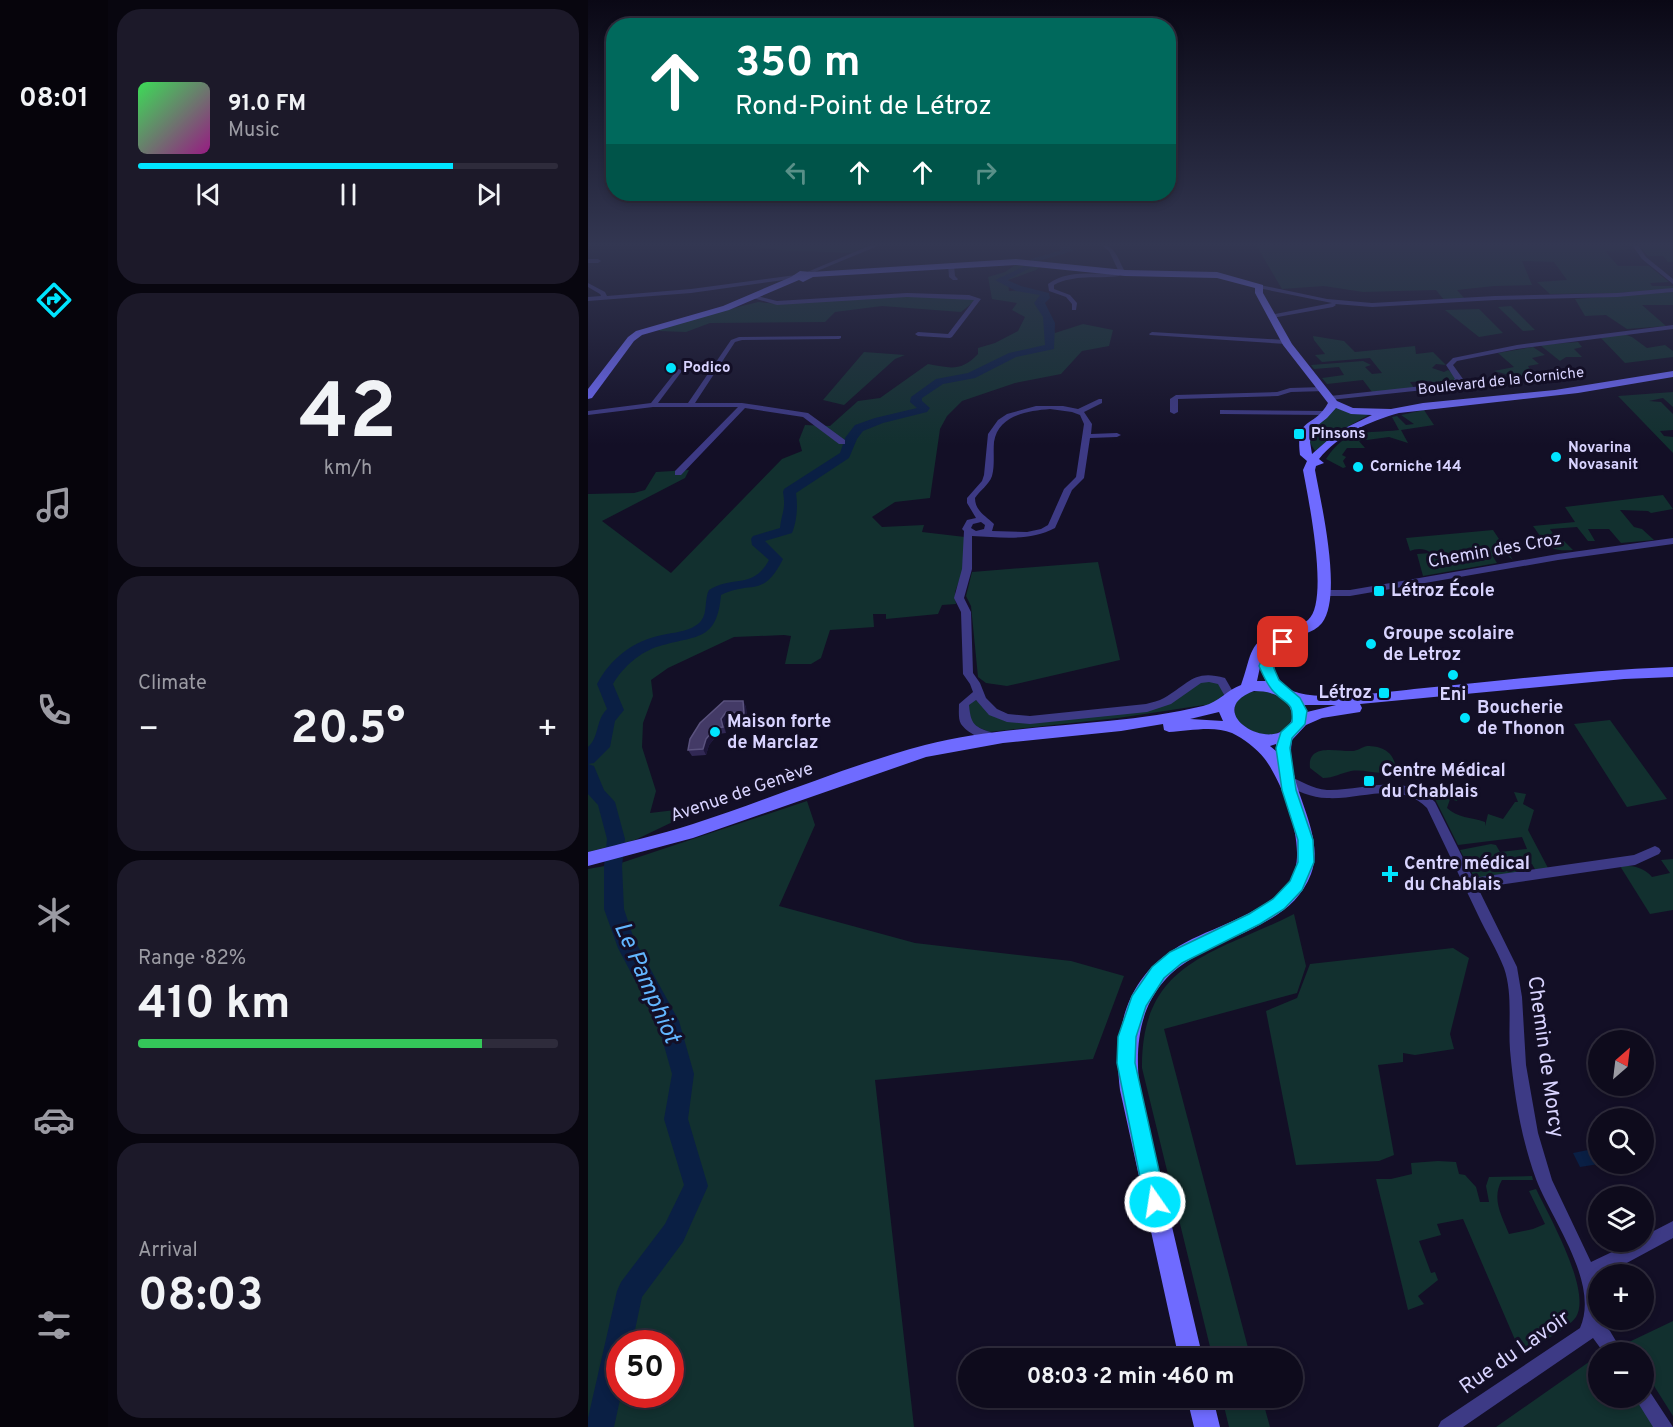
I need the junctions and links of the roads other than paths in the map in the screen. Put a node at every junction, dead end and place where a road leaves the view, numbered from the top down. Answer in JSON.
{"nodes":[{"id":1,"x":713,"y":312,"type":"edge"},
{"id":2,"x":968,"y":312,"type":"edge"},
{"id":3,"x":1270,"y":312,"type":"edge"},
{"id":4,"x":1304,"y":312,"type":"edge"},
{"id":5,"x":1272,"y":316,"type":"junction"},
{"id":6,"x":1673,"y":327,"type":"edge"},
{"id":7,"x":918,"y":333,"type":"dead end"},
{"id":8,"x":1152,"y":334,"type":"dead end"},
{"id":9,"x":839,"y":337,"type":"dead end"},
{"id":10,"x":1286,"y":342,"type":"junction"},
{"id":11,"x":679,"y":371,"type":"dead end"},
{"id":12,"x":1673,"y":374,"type":"edge"},
{"id":13,"x":1323,"y":389,"type":"junction"},
{"id":14,"x":588,"y":395,"type":"edge"},
{"id":15,"x":1099,"y":401,"type":"dead end"},
{"id":16,"x":1332,"y":401,"type":"junction"},
{"id":17,"x":691,"y":404,"type":"junction"},
{"id":18,"x":652,"y":405,"type":"junction"},
{"id":19,"x":742,"y":405,"type":"junction"},
{"id":20,"x":1080,"y":411,"type":"junction"},
{"id":21,"x":1174,"y":412,"type":"dead end"},
{"id":22,"x":1223,"y":412,"type":"dead end"},
{"id":23,"x":1391,"y":412,"type":"junction"},
{"id":24,"x":1326,"y":413,"type":"junction"},
{"id":25,"x":588,"y":414,"type":"edge"},
{"id":26,"x":1117,"y":435,"type":"dead end"},
{"id":27,"x":1087,"y":436,"type":"junction"},
{"id":28,"x":842,"y":442,"type":"dead end"},
{"id":29,"x":1314,"y":458,"type":"junction"},
{"id":30,"x":678,"y":473,"type":"dead end"},
{"id":31,"x":975,"y":512,"type":"junction"},
{"id":32,"x":982,"y":519,"type":"junction"},
{"id":33,"x":991,"y":526,"type":"junction"},
{"id":34,"x":969,"y":531,"type":"junction"},
{"id":35,"x":981,"y":533,"type":"junction"},
{"id":36,"x":1001,"y":534,"type":"junction"},
{"id":37,"x":1673,"y":542,"type":"edge"},
{"id":38,"x":1327,"y":593,"type":"junction"},
{"id":39,"x":1290,"y":636,"type":"junction"},
{"id":40,"x":1673,"y":674,"type":"edge"},
{"id":41,"x":1615,"y":680,"type":"junction"},
{"id":42,"x":1247,"y":688,"type":"junction"},
{"id":43,"x":979,"y":693,"type":"junction"},
{"id":44,"x":1285,"y":694,"type":"junction"},
{"id":45,"x":1229,"y":699,"type":"junction"},
{"id":46,"x":1300,"y":721,"type":"junction"},
{"id":47,"x":1121,"y":726,"type":"junction"},
{"id":48,"x":1234,"y":728,"type":"junction"},
{"id":49,"x":1286,"y":736,"type":"junction"},
{"id":50,"x":1250,"y":737,"type":"junction"},
{"id":51,"x":993,"y":738,"type":"junction"},
{"id":52,"x":1288,"y":785,"type":"junction"},
{"id":53,"x":1655,"y":851,"type":"dead end"},
{"id":54,"x":588,"y":859,"type":"edge"},
{"id":55,"x":1469,"y":884,"type":"junction"},
{"id":56,"x":1673,"y":1229,"type":"edge"},
{"id":57,"x":1587,"y":1272,"type":"junction"},
{"id":58,"x":1588,"y":1277,"type":"edge"},
{"id":59,"x":1588,"y":1329,"type":"edge"},
{"id":60,"x":1596,"y":1330,"type":"edge"},
{"id":61,"x":1607,"y":1342,"type":"edge"},
{"id":62,"x":1189,"y":1348,"type":"edge"},
{"id":63,"x":1202,"y":1408,"type":"edge"},
{"id":64,"x":1651,"y":1408,"type":"edge"},
{"id":65,"x":1207,"y":1427,"type":"edge"},
{"id":66,"x":1447,"y":1427,"type":"edge"},
{"id":67,"x":1664,"y":1427,"type":"edge"}],
"edges":[{"from":1,"to":14,"type":"street"},
{"from":2,"to":7,"type":"street"},
{"from":3,"to":5,"type":"street"},
{"from":4,"to":5,"type":"street"},
{"from":5,"to":10,"type":"street"},
{"from":6,"to":16,"type":"street"},
{"from":8,"to":10,"type":"street"},
{"from":9,"to":17,"type":"street"},
{"from":10,"to":13,"type":"street"},
{"from":11,"to":18,"type":"street"},
{"from":12,"to":23,"type":"street","name":"Boulevard de la Corniche"},
{"from":13,"to":16,"type":"street"},
{"from":13,"to":21,"type":"street"},
{"from":15,"to":20,"type":"street"},
{"from":16,"to":23,"type":"street"},
{"from":16,"to":24,"type":"street"},
{"from":17,"to":18,"type":"street"},
{"from":17,"to":19,"type":"street"},
{"from":18,"to":25,"type":"street"},
{"from":19,"to":28,"type":"street"},
{"from":19,"to":30,"type":"street"},
{"from":20,"to":27,"type":"street"},
{"from":20,"to":31,"type":"street"},
{"from":22,"to":24,"type":"street"},
{"from":23,"to":29,"type":"street","name":"Boulevard de la Corniche"},
{"from":24,"to":29,"type":"street"},
{"from":26,"to":27,"type":"street"},
{"from":27,"to":36,"type":"street"},
{"from":29,"to":38,"type":"street"},
{"from":31,"to":32,"type":"street"},
{"from":31,"to":34,"type":"street"},
{"from":32,"to":33,"type":"street"},
{"from":32,"to":34,"type":"street"},
{"from":33,"to":35,"type":"street"},
{"from":33,"to":36,"type":"street"},
{"from":34,"to":35,"type":"street"},
{"from":34,"to":43,"type":"street"},
{"from":35,"to":36,"type":"street"},
{"from":37,"to":38,"type":"street","name":"Chemin des Croz"},
{"from":38,"to":39,"type":"street"},
{"from":39,"to":42,"type":"street"},
{"from":39,"to":44,"type":"street"},
{"from":40,"to":41,"type":"street"},
{"from":41,"to":44,"type":"street"},
{"from":41,"to":46,"type":"street"},
{"from":42,"to":44,"type":"street"},
{"from":42,"to":45,"type":"street"},
{"from":43,"to":45,"type":"street"},
{"from":43,"to":51,"type":"street"},
{"from":44,"to":46,"type":"street"},
{"from":45,"to":47,"type":"street","name":"Avenue de Genève"},
{"from":45,"to":48,"type":"street"},
{"from":46,"to":49,"type":"street"},
{"from":47,"to":48,"type":"street","name":"Avenue de Genève"},
{"from":47,"to":51,"type":"street","name":"Avenue de Genève"},
{"from":48,"to":50,"type":"street"},
{"from":49,"to":50,"type":"street"},
{"from":49,"to":52,"type":"street"},
{"from":50,"to":52,"type":"street"},
{"from":51,"to":54,"type":"street","name":"Avenue de Genève"},
{"from":52,"to":55,"type":"street","name":"Chemin de Morcy"},
{"from":52,"to":62,"type":"street"},
{"from":53,"to":55,"type":"street"},
{"from":55,"to":57,"type":"street","name":"Chemin de Morcy"},
{"from":56,"to":57,"type":"street"},
{"from":57,"to":58,"type":"street","name":"Rue du Lavoir"},
{"from":59,"to":66,"type":"street","name":"Rue du Lavoir"},
{"from":60,"to":61,"type":"street"},
{"from":63,"to":65,"type":"street"},
{"from":64,"to":67,"type":"street"}]}
